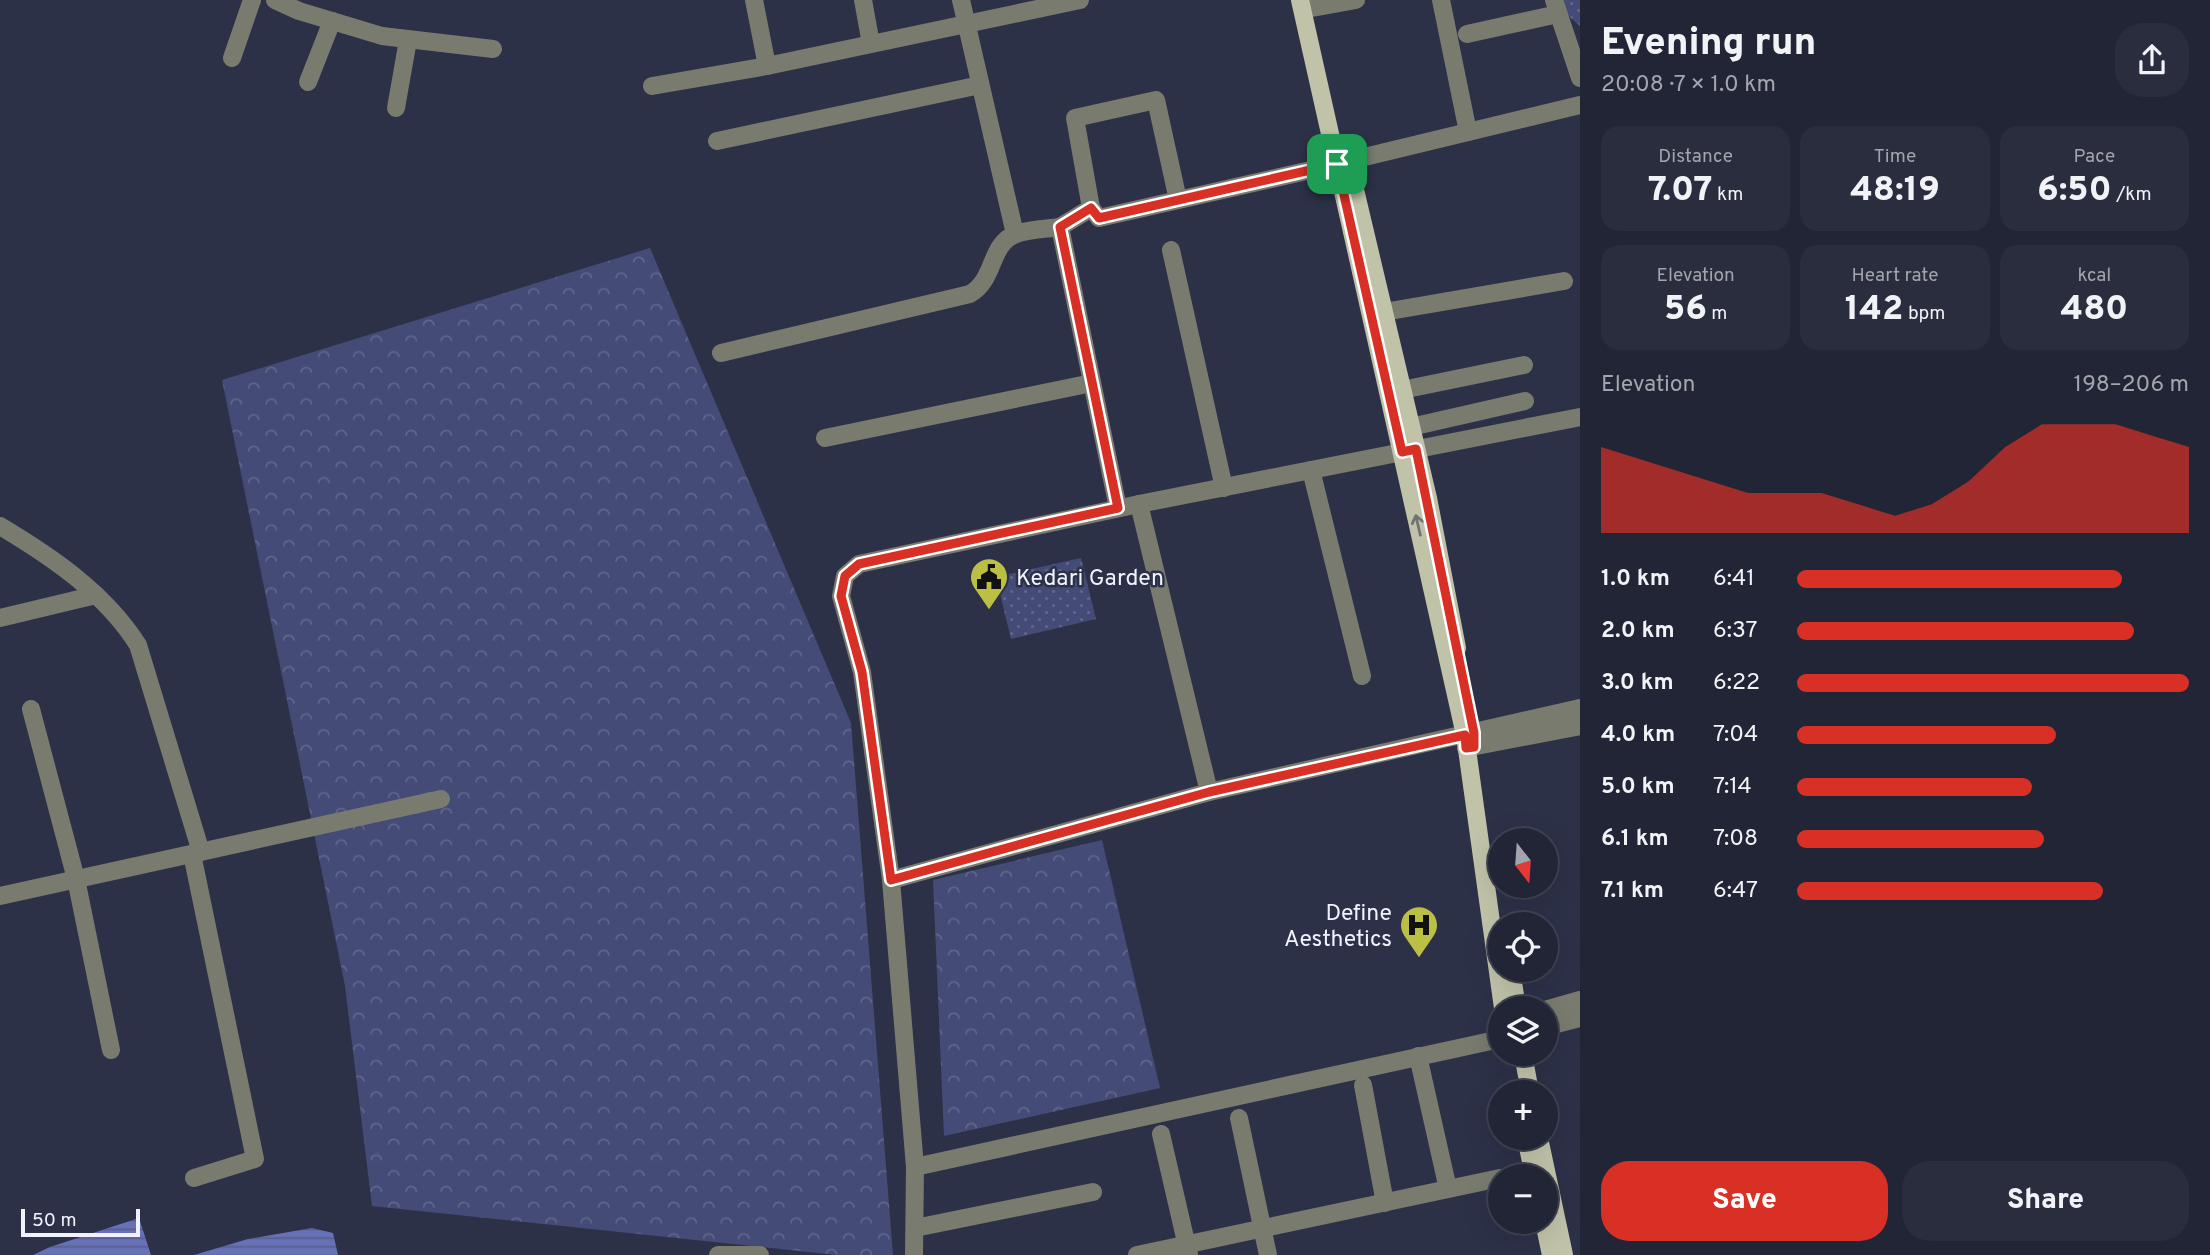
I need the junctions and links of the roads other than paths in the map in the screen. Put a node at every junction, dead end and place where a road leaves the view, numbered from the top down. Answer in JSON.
{"nodes":[{"id":1,"x":252,"y":0,"type":"edge"},
{"id":2,"x":275,"y":0,"type":"edge"},
{"id":3,"x":754,"y":0,"type":"edge"},
{"id":4,"x":863,"y":0,"type":"edge"},
{"id":5,"x":961,"y":0,"type":"edge"},
{"id":6,"x":1080,"y":0,"type":"edge"},
{"id":7,"x":1356,"y":0,"type":"edge"},
{"id":8,"x":1441,"y":0,"type":"edge"},
{"id":9,"x":1061,"y":3,"type":"edge"},
{"id":10,"x":1307,"y":3,"type":"edge"},
{"id":11,"x":1556,"y":7,"type":"edge"},
{"id":12,"x":332,"y":21,"type":"junction"},
{"id":13,"x":965,"y":24,"type":"junction"},
{"id":14,"x":1467,"y":34,"type":"dead end"},
{"id":15,"x":408,"y":40,"type":"junction"},
{"id":16,"x":872,"y":44,"type":"junction"},
{"id":17,"x":493,"y":49,"type":"dead end"},
{"id":18,"x":232,"y":58,"type":"dead end"},
{"id":19,"x":767,"y":66,"type":"junction"},
{"id":20,"x":1580,"y":78,"type":"edge"},
{"id":21,"x":308,"y":82,"type":"dead end"},
{"id":22,"x":980,"y":85,"type":"junction"},
{"id":23,"x":652,"y":86,"type":"dead end"},
{"id":24,"x":1580,"y":105,"type":"edge"},
{"id":25,"x":396,"y":108,"type":"dead end"},
{"id":26,"x":1468,"y":132,"type":"junction"},
{"id":27,"x":717,"y":141,"type":"dead end"},
{"id":28,"x":1343,"y":162,"type":"junction"},
{"id":29,"x":1178,"y":200,"type":"junction"},
{"id":30,"x":1091,"y":208,"type":"junction"},
{"id":31,"x":1060,"y":227,"type":"junction"},
{"id":32,"x":1015,"y":234,"type":"junction"},
{"id":33,"x":1171,"y":250,"type":"dead end"},
{"id":34,"x":1564,"y":281,"type":"dead end"},
{"id":35,"x":1384,"y":312,"type":"junction"},
{"id":36,"x":721,"y":354,"type":"dead end"},
{"id":37,"x":1524,"y":365,"type":"dead end"},
{"id":38,"x":1092,"y":383,"type":"junction"},
{"id":39,"x":1402,"y":390,"type":"junction"},
{"id":40,"x":1525,"y":401,"type":"dead end"},
{"id":41,"x":1580,"y":417,"type":"edge"},
{"id":42,"x":1411,"y":427,"type":"junction"},
{"id":43,"x":825,"y":438,"type":"dead end"},
{"id":44,"x":1409,"y":451,"type":"junction"},
{"id":45,"x":1311,"y":470,"type":"junction"},
{"id":46,"x":1224,"y":488,"type":"junction"},
{"id":47,"x":1139,"y":504,"type":"junction"},
{"id":48,"x":1118,"y":508,"type":"junction"},
{"id":49,"x":0,"y":526,"type":"edge"},
{"id":50,"x":96,"y":595,"type":"junction"},
{"id":51,"x":0,"y":618,"type":"edge"},
{"id":52,"x":1362,"y":676,"type":"dead end"},
{"id":53,"x":1580,"y":708,"type":"edge"},
{"id":54,"x":31,"y":709,"type":"dead end"},
{"id":55,"x":1580,"y":726,"type":"edge"},
{"id":56,"x":1470,"y":741,"type":"junction"},
{"id":57,"x":1209,"y":792,"type":"junction"},
{"id":58,"x":441,"y":799,"type":"dead end"},
{"id":59,"x":196,"y":853,"type":"junction"},
{"id":60,"x":76,"y":879,"type":"junction"},
{"id":61,"x":891,"y":880,"type":"junction"},
{"id":62,"x":0,"y":896,"type":"edge"},
{"id":63,"x":1502,"y":912,"type":"edge"},
{"id":64,"x":1502,"y":996,"type":"edge"},
{"id":65,"x":1580,"y":1000,"type":"edge"},
{"id":66,"x":1558,"y":1006,"type":"edge"},
{"id":67,"x":1580,"y":1018,"type":"edge"},
{"id":68,"x":1558,"y":1024,"type":"edge"},
{"id":69,"x":1488,"y":1041,"type":"edge"},
{"id":70,"x":111,"y":1050,"type":"dead end"},
{"id":71,"x":1418,"y":1056,"type":"junction"},
{"id":72,"x":1363,"y":1085,"type":"dead end"},
{"id":73,"x":1239,"y":1118,"type":"dead end"},
{"id":74,"x":1161,"y":1134,"type":"dead end"},
{"id":75,"x":1540,"y":1150,"type":"edge"},
{"id":76,"x":915,"y":1167,"type":"junction"},
{"id":77,"x":194,"y":1178,"type":"dead end"},
{"id":78,"x":1488,"y":1181,"type":"edge"},
{"id":79,"x":1448,"y":1189,"type":"junction"},
{"id":80,"x":1093,"y":1192,"type":"dead end"},
{"id":81,"x":1385,"y":1203,"type":"junction"},
{"id":82,"x":915,"y":1228,"type":"junction"},
{"id":83,"x":1262,"y":1229,"type":"junction"},
{"id":84,"x":1547,"y":1234,"type":"edge"},
{"id":85,"x":1188,"y":1250,"type":"edge"},
{"id":86,"x":1551,"y":1254,"type":"edge"},
{"id":87,"x":718,"y":1255,"type":"edge"},
{"id":88,"x":760,"y":1255,"type":"edge"},
{"id":89,"x":914,"y":1255,"type":"edge"},
{"id":90,"x":1137,"y":1255,"type":"edge"},
{"id":91,"x":1268,"y":1255,"type":"edge"}],
"edges":[{"from":1,"to":18,"type":"street"},
{"from":2,"to":12,"type":"street"},
{"from":3,"to":19,"type":"street"},
{"from":4,"to":16,"type":"street"},
{"from":5,"to":13,"type":"street"},
{"from":6,"to":9,"type":"street"},
{"from":7,"to":10,"type":"street"},
{"from":8,"to":26,"type":"street"},
{"from":9,"to":13,"type":"street"},
{"from":10,"to":28,"type":"main road"},
{"from":11,"to":14,"type":"street"},
{"from":11,"to":20,"type":"street"},
{"from":12,"to":15,"type":"street"},
{"from":12,"to":21,"type":"street"},
{"from":13,"to":16,"type":"street"},
{"from":13,"to":22,"type":"street"},
{"from":15,"to":17,"type":"street"},
{"from":15,"to":25,"type":"street"},
{"from":16,"to":19,"type":"street"},
{"from":19,"to":23,"type":"street"},
{"from":22,"to":27,"type":"street"},
{"from":22,"to":32,"type":"street"},
{"from":24,"to":26,"type":"street"},
{"from":26,"to":28,"type":"street"},
{"from":28,"to":29,"type":"street"},
{"from":28,"to":35,"type":"main road"},
{"from":28,"to":44,"type":"main road"},
{"from":29,"to":30,"type":"street"},
{"from":29,"to":30,"type":"street"},
{"from":30,"to":31,"type":"street"},
{"from":31,"to":32,"type":"street"},
{"from":31,"to":38,"type":"street"},
{"from":32,"to":36,"type":"street"},
{"from":33,"to":46,"type":"street"},
{"from":34,"to":35,"type":"street"},
{"from":35,"to":39,"type":"main road"},
{"from":37,"to":39,"type":"street"},
{"from":38,"to":43,"type":"street"},
{"from":38,"to":48,"type":"street"},
{"from":39,"to":42,"type":"main road"},
{"from":40,"to":42,"type":"street"},
{"from":41,"to":44,"type":"street"},
{"from":42,"to":44,"type":"main road"},
{"from":44,"to":45,"type":"street"},
{"from":44,"to":56,"type":"main road"},
{"from":45,"to":46,"type":"street"},
{"from":45,"to":52,"type":"street"},
{"from":46,"to":47,"type":"street"},
{"from":47,"to":48,"type":"street"},
{"from":47,"to":57,"type":"street"},
{"from":48,"to":61,"type":"street"},
{"from":49,"to":50,"type":"street"},
{"from":50,"to":51,"type":"street"},
{"from":50,"to":59,"type":"street"},
{"from":53,"to":56,"type":"street"},
{"from":54,"to":60,"type":"street"},
{"from":55,"to":56,"type":"street"},
{"from":56,"to":57,"type":"street"},
{"from":56,"to":63,"type":"main road"},
{"from":56,"to":64,"type":"main road"},
{"from":57,"to":61,"type":"street"},
{"from":58,"to":59,"type":"street"},
{"from":59,"to":60,"type":"street"},
{"from":59,"to":77,"type":"street"},
{"from":60,"to":62,"type":"street"},
{"from":60,"to":70,"type":"street"},
{"from":61,"to":76,"type":"street"},
{"from":65,"to":66,"type":"street"},
{"from":67,"to":68,"type":"street"},
{"from":69,"to":71,"type":"street"},
{"from":71,"to":76,"type":"street"},
{"from":71,"to":79,"type":"street"},
{"from":72,"to":81,"type":"street"},
{"from":73,"to":83,"type":"street"},
{"from":74,"to":85,"type":"street"},
{"from":75,"to":86,"type":"main road"},
{"from":76,"to":82,"type":"street"},
{"from":78,"to":79,"type":"street"},
{"from":79,"to":81,"type":"street"},
{"from":80,"to":82,"type":"street"},
{"from":81,"to":83,"type":"street"},
{"from":82,"to":89,"type":"street"},
{"from":83,"to":85,"type":"street"},
{"from":83,"to":91,"type":"street"},
{"from":84,"to":86,"type":"main road"},
{"from":85,"to":90,"type":"street"},
{"from":87,"to":88,"type":"street"}]}
